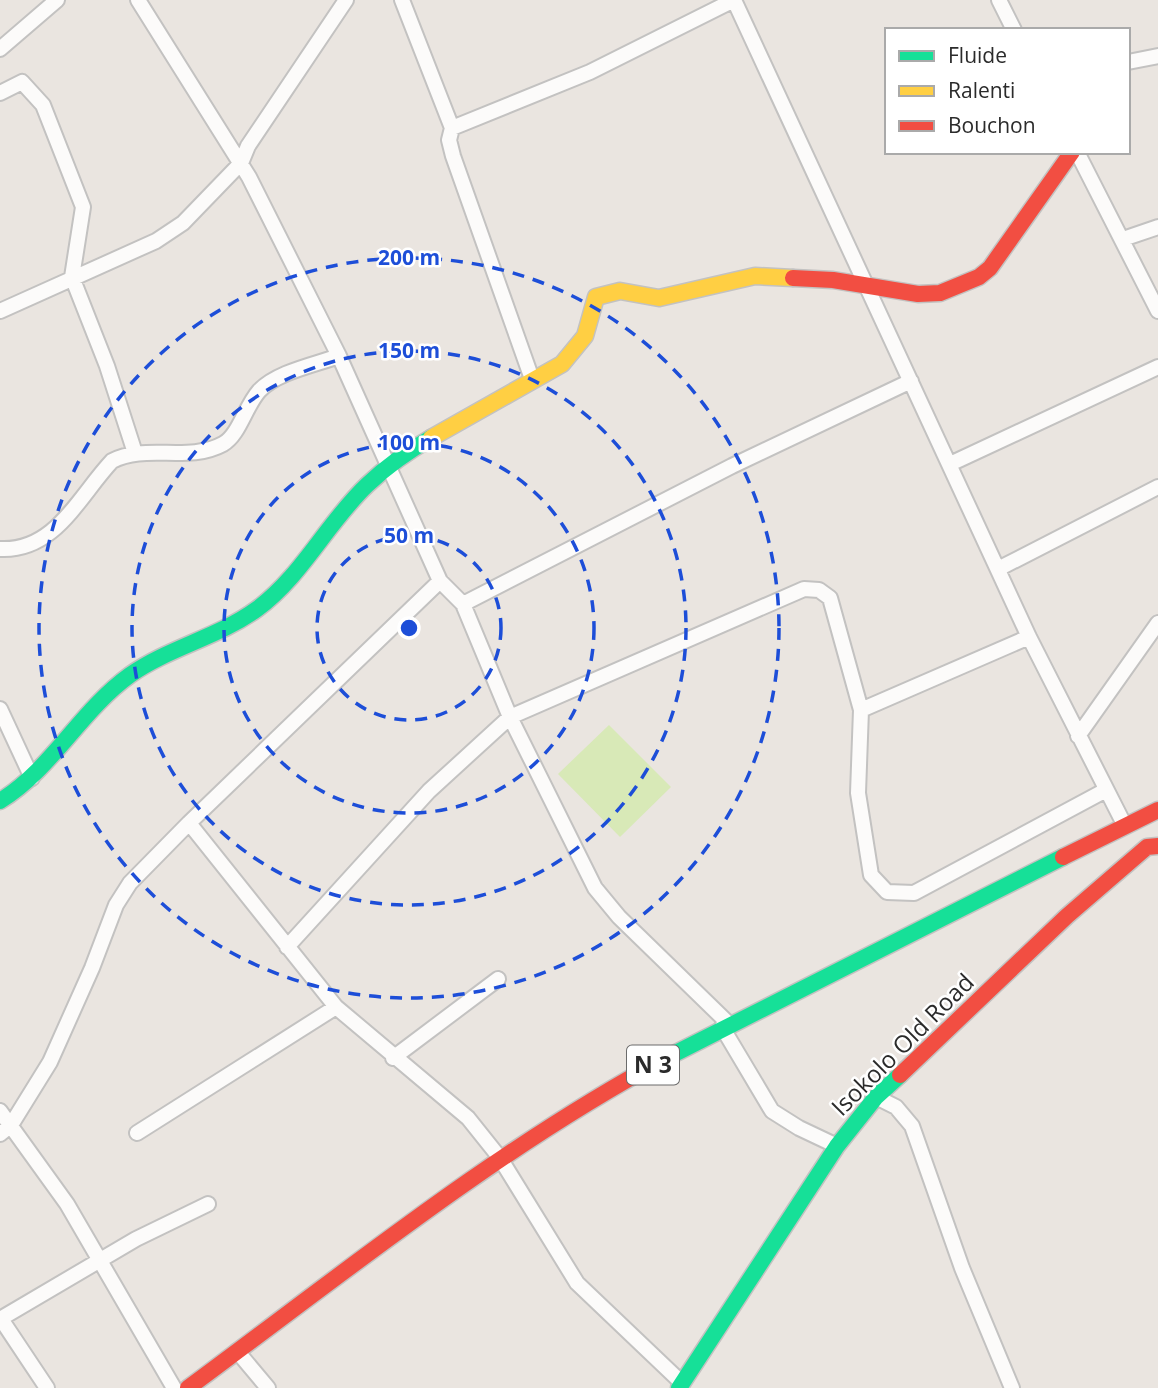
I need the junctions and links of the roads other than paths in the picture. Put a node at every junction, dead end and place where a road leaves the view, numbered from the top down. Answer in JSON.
{"nodes":[{"id":1,"x":57,"y":0,"type":"edge"},
{"id":2,"x":138,"y":0,"type":"edge"},
{"id":3,"x":346,"y":0,"type":"edge"},
{"id":4,"x":402,"y":0,"type":"edge"},
{"id":5,"x":734,"y":0,"type":"edge"},
{"id":6,"x":999,"y":0,"type":"edge"},
{"id":7,"x":1013,"y":28,"type":"edge"},
{"id":8,"x":2,"y":43,"type":"edge"},
{"id":9,"x":1158,"y":56,"type":"edge"},
{"id":10,"x":1130,"y":62,"type":"edge"},
{"id":11,"x":0,"y":93,"type":"edge"},
{"id":12,"x":452,"y":128,"type":"junction"},
{"id":13,"x":1073,"y":154,"type":"edge"},
{"id":14,"x":1075,"y":154,"type":"edge"},
{"id":15,"x":241,"y":163,"type":"junction"},
{"id":16,"x":1158,"y":227,"type":"edge"},
{"id":17,"x":1123,"y":239,"type":"junction"},
{"id":18,"x":72,"y":277,"type":"junction"},
{"id":19,"x":865,"y":285,"type":"junction"},
{"id":20,"x":0,"y":311,"type":"edge"},
{"id":21,"x":1158,"y":311,"type":"edge"},
{"id":22,"x":338,"y":356,"type":"junction"},
{"id":23,"x":1158,"y":367,"type":"edge"},
{"id":24,"x":532,"y":379,"type":"junction"},
{"id":25,"x":911,"y":382,"type":"junction"},
{"id":26,"x":135,"y":453,"type":"junction"},
{"id":27,"x":950,"y":464,"type":"junction"},
{"id":28,"x":388,"y":468,"type":"junction"},
{"id":29,"x":1158,"y":487,"type":"edge"},
{"id":30,"x":0,"y":549,"type":"edge"},
{"id":31,"x":998,"y":569,"type":"junction"},
{"id":32,"x":440,"y":581,"type":"junction"},
{"id":33,"x":463,"y":604,"type":"junction"},
{"id":34,"x":1158,"y":623,"type":"edge"},
{"id":35,"x":1028,"y":638,"type":"junction"},
{"id":36,"x":0,"y":709,"type":"edge"},
{"id":37,"x":861,"y":710,"type":"junction"},
{"id":38,"x":510,"y":717,"type":"junction"},
{"id":39,"x":1078,"y":736,"type":"junction"},
{"id":40,"x":32,"y":778,"type":"junction"},
{"id":41,"x":1106,"y":790,"type":"junction"},
{"id":42,"x":0,"y":801,"type":"edge"},
{"id":43,"x":1158,"y":810,"type":"edge"},
{"id":44,"x":1132,"y":823,"type":"junction"},
{"id":45,"x":189,"y":824,"type":"junction"},
{"id":46,"x":1152,"y":847,"type":"edge"},
{"id":47,"x":287,"y":947,"type":"junction"},
{"id":48,"x":498,"y":979,"type":"dead end"},
{"id":49,"x":336,"y":1007,"type":"junction"},
{"id":50,"x":726,"y":1026,"type":"junction"},
{"id":51,"x":393,"y":1058,"type":"junction"},
{"id":52,"x":876,"y":1097,"type":"junction"},
{"id":53,"x":0,"y":1111,"type":"edge"},
{"id":54,"x":6,"y":1130,"type":"edge"},
{"id":55,"x":137,"y":1133,"type":"dead end"},
{"id":56,"x":836,"y":1146,"type":"junction"},
{"id":57,"x":500,"y":1158,"type":"junction"},
{"id":58,"x":208,"y":1204,"type":"dead end"},
{"id":59,"x":98,"y":1261,"type":"junction"},
{"id":60,"x":0,"y":1319,"type":"edge"},
{"id":61,"x":237,"y":1351,"type":"junction"},
{"id":62,"x":681,"y":1385,"type":"edge"},
{"id":63,"x":47,"y":1388,"type":"edge"},
{"id":64,"x":173,"y":1388,"type":"edge"},
{"id":65,"x":188,"y":1388,"type":"edge"},
{"id":66,"x":268,"y":1388,"type":"edge"},
{"id":67,"x":1012,"y":1388,"type":"edge"}],
"edges":[{"from":1,"to":8,"type":"street"},
{"from":2,"to":15,"type":"street"},
{"from":3,"to":15,"type":"street"},
{"from":4,"to":12,"type":"street"},
{"from":5,"to":12,"type":"street"},
{"from":5,"to":19,"type":"street"},
{"from":6,"to":7,"type":"street"},
{"from":9,"to":10,"type":"street"},
{"from":11,"to":18,"type":"street"},
{"from":12,"to":24,"type":"street"},
{"from":13,"to":19,"type":"main road"},
{"from":14,"to":17,"type":"street"},
{"from":15,"to":18,"type":"street"},
{"from":15,"to":22,"type":"street"},
{"from":16,"to":17,"type":"street"},
{"from":17,"to":21,"type":"street"},
{"from":18,"to":20,"type":"street"},
{"from":18,"to":26,"type":"street"},
{"from":19,"to":24,"type":"main road"},
{"from":19,"to":25,"type":"street"},
{"from":22,"to":26,"type":"street"},
{"from":22,"to":28,"type":"street"},
{"from":23,"to":27,"type":"street"},
{"from":24,"to":28,"type":"main road"},
{"from":25,"to":27,"type":"street"},
{"from":25,"to":33,"type":"street"},
{"from":26,"to":30,"type":"street"},
{"from":27,"to":31,"type":"street"},
{"from":28,"to":32,"type":"street"},
{"from":28,"to":40,"type":"main road"},
{"from":29,"to":31,"type":"street"},
{"from":31,"to":35,"type":"street"},
{"from":32,"to":33,"type":"street"},
{"from":32,"to":45,"type":"street"},
{"from":33,"to":38,"type":"street"},
{"from":34,"to":39,"type":"street"},
{"from":35,"to":37,"type":"street"},
{"from":35,"to":39,"type":"street"},
{"from":36,"to":40,"type":"street"},
{"from":37,"to":38,"type":"street"},
{"from":37,"to":41,"type":"street"},
{"from":38,"to":47,"type":"street"},
{"from":38,"to":50,"type":"street"},
{"from":39,"to":41,"type":"street"},
{"from":40,"to":42,"type":"main road"},
{"from":41,"to":44,"type":"street"},
{"from":43,"to":44,"type":"main road","number":"N 3"},
{"from":44,"to":46,"type":"main road"},
{"from":44,"to":50,"type":"main road","number":"N 3"},
{"from":45,"to":47,"type":"street"},
{"from":45,"to":54,"type":"street"},
{"from":46,"to":52,"type":"main road","name":"Isokolo Old Road"},
{"from":47,"to":49,"type":"street"},
{"from":48,"to":51,"type":"street"},
{"from":49,"to":51,"type":"street"},
{"from":49,"to":55,"type":"street"},
{"from":50,"to":56,"type":"street"},
{"from":50,"to":57,"type":"main road","number":"N 3"},
{"from":51,"to":57,"type":"street"},
{"from":52,"to":56,"type":"main road","name":"Isokolo Old Road"},
{"from":52,"to":67,"type":"street"},
{"from":53,"to":54,"type":"street"},
{"from":54,"to":59,"type":"street"},
{"from":56,"to":62,"type":"main road","name":"Isokolo Old Road"},
{"from":57,"to":61,"type":"main road","number":"N 3"},
{"from":57,"to":62,"type":"street"},
{"from":58,"to":59,"type":"street"},
{"from":59,"to":60,"type":"street"},
{"from":59,"to":64,"type":"street"},
{"from":60,"to":63,"type":"street"},
{"from":61,"to":65,"type":"main road","number":"N 3"},
{"from":61,"to":66,"type":"street"}]}
